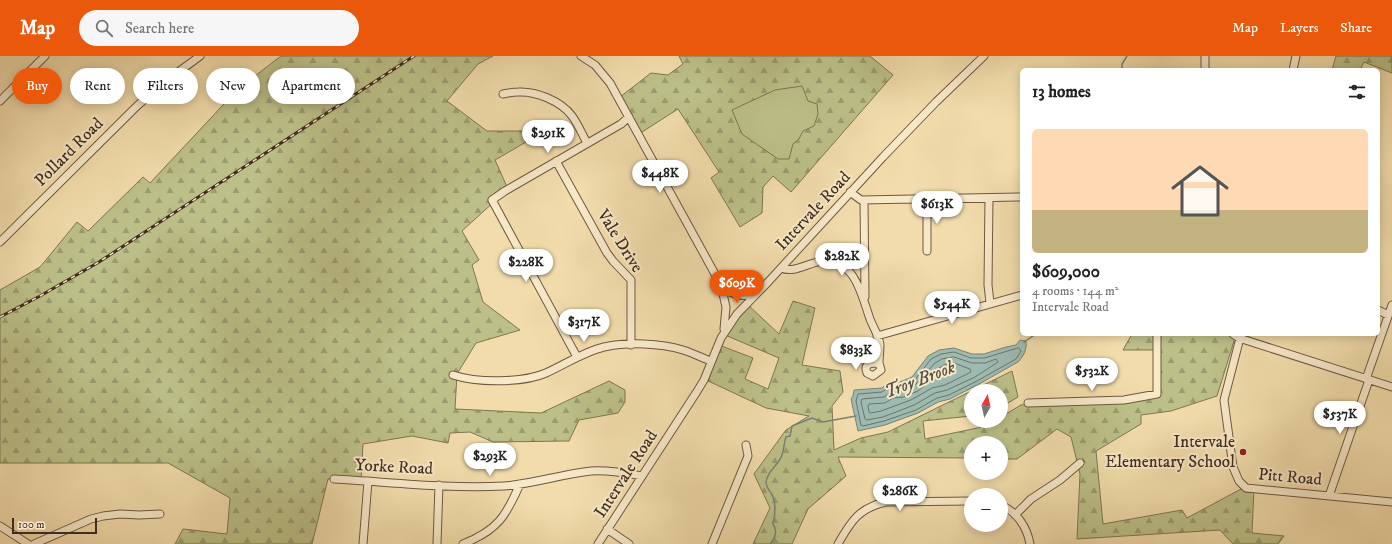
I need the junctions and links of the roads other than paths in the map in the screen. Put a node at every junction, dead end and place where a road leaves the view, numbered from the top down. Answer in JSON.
{"nodes":[{"id":1,"x":45,"y":56,"type":"edge"},
{"id":2,"x":200,"y":56,"type":"edge"},
{"id":3,"x":581,"y":56,"type":"edge"},
{"id":4,"x":984,"y":56,"type":"edge"},
{"id":5,"x":1205,"y":56,"type":"edge"},
{"id":6,"x":1296,"y":56,"type":"edge"},
{"id":7,"x":1205,"y":68,"type":"edge"},
{"id":8,"x":1293,"y":68,"type":"edge"},
{"id":9,"x":503,"y":94,"type":"dead end"},
{"id":10,"x":0,"y":101,"type":"edge"},
{"id":11,"x":629,"y":117,"type":"junction"},
{"id":12,"x":587,"y":143,"type":"junction"},
{"id":13,"x":556,"y":161,"type":"junction"},
{"id":14,"x":850,"y":192,"type":"junction"},
{"id":15,"x":1020,"y":197,"type":"edge"},
{"id":16,"x":989,"y":198,"type":"junction"},
{"id":17,"x":928,"y":199,"type":"junction"},
{"id":18,"x":864,"y":200,"type":"junction"},
{"id":19,"x":0,"y":242,"type":"edge"},
{"id":20,"x":927,"y":251,"type":"dead end"},
{"id":21,"x":781,"y":268,"type":"junction"},
{"id":22,"x":721,"y":285,"type":"junction"},
{"id":23,"x":759,"y":291,"type":"junction"},
{"id":24,"x":1020,"y":296,"type":"edge"},
{"id":25,"x":990,"y":303,"type":"junction"},
{"id":26,"x":865,"y":304,"type":"junction"},
{"id":27,"x":1392,"y":305,"type":"edge"},
{"id":28,"x":1380,"y":311,"type":"edge"},
{"id":29,"x":1388,"y":315,"type":"junction"},
{"id":30,"x":877,"y":336,"type":"junction"},
{"id":31,"x":1157,"y":336,"type":"edge"},
{"id":32,"x":1236,"y":336,"type":"edge"},
{"id":33,"x":721,"y":338,"type":"junction"},
{"id":34,"x":1240,"y":338,"type":"junction"},
{"id":35,"x":632,"y":345,"type":"junction"},
{"id":36,"x":577,"y":357,"type":"junction"},
{"id":37,"x":711,"y":361,"type":"junction"},
{"id":38,"x":879,"y":363,"type":"dead end"},
{"id":39,"x":453,"y":375,"type":"dead end"},
{"id":40,"x":1368,"y":379,"type":"junction"},
{"id":41,"x":1392,"y":387,"type":"edge"},
{"id":42,"x":1028,"y":403,"type":"dead end"},
{"id":43,"x":746,"y":444,"type":"dead end"},
{"id":44,"x":1080,"y":463,"type":"dead end"},
{"id":45,"x":642,"y":476,"type":"junction"},
{"id":46,"x":334,"y":479,"type":"dead end"},
{"id":47,"x":368,"y":481,"type":"junction"},
{"id":48,"x":520,"y":484,"type":"junction"},
{"id":49,"x":439,"y":485,"type":"junction"},
{"id":50,"x":1329,"y":496,"type":"junction"},
{"id":51,"x":964,"y":502,"type":"edge"},
{"id":52,"x":1392,"y":502,"type":"edge"},
{"id":53,"x":1008,"y":510,"type":"edge"},
{"id":54,"x":160,"y":514,"type":"dead end"},
{"id":55,"x":1015,"y":515,"type":"junction"},
{"id":56,"x":0,"y":526,"type":"edge"},
{"id":57,"x":608,"y":530,"type":"junction"},
{"id":58,"x":28,"y":544,"type":"edge"},
{"id":59,"x":34,"y":544,"type":"edge"},
{"id":60,"x":363,"y":544,"type":"edge"},
{"id":61,"x":437,"y":544,"type":"edge"},
{"id":62,"x":463,"y":544,"type":"edge"},
{"id":63,"x":598,"y":544,"type":"edge"},
{"id":64,"x":629,"y":544,"type":"edge"},
{"id":65,"x":712,"y":544,"type":"edge"},
{"id":66,"x":838,"y":544,"type":"edge"},
{"id":67,"x":1030,"y":544,"type":"edge"}],
"edges":[{"from":1,"to":10,"type":"street"},
{"from":2,"to":19,"type":"street","name":"Pollard Road"},
{"from":3,"to":11,"type":"street"},
{"from":4,"to":14,"type":"street","name":"Intervale Road"},
{"from":5,"to":7,"type":"street"},
{"from":6,"to":8,"type":"street"},
{"from":9,"to":12,"type":"street"},
{"from":11,"to":12,"type":"street"},
{"from":11,"to":22,"type":"street"},
{"from":12,"to":13,"type":"street"},
{"from":13,"to":35,"type":"street","name":"Vale Drive"},
{"from":13,"to":36,"type":"street"},
{"from":14,"to":18,"type":"street"},
{"from":14,"to":21,"type":"street","name":"Intervale Road"},
{"from":15,"to":16,"type":"street"},
{"from":16,"to":17,"type":"street"},
{"from":16,"to":25,"type":"street"},
{"from":17,"to":18,"type":"street"},
{"from":17,"to":20,"type":"street"},
{"from":18,"to":26,"type":"street"},
{"from":21,"to":23,"type":"street","name":"Intervale Road"},
{"from":21,"to":26,"type":"street"},
{"from":22,"to":23,"type":"street"},
{"from":22,"to":33,"type":"street"},
{"from":23,"to":33,"type":"street","name":"Intervale Road"},
{"from":24,"to":25,"type":"street"},
{"from":25,"to":30,"type":"street"},
{"from":26,"to":30,"type":"street"},
{"from":27,"to":29,"type":"street"},
{"from":28,"to":29,"type":"street"},
{"from":29,"to":40,"type":"street"},
{"from":30,"to":38,"type":"street"},
{"from":31,"to":42,"type":"street"},
{"from":32,"to":34,"type":"street"},
{"from":33,"to":37,"type":"street","name":"Intervale Road"},
{"from":34,"to":40,"type":"street"},
{"from":34,"to":50,"type":"street","name":"Pitt Road"},
{"from":35,"to":36,"type":"street"},
{"from":35,"to":37,"type":"street"},
{"from":36,"to":39,"type":"street"},
{"from":37,"to":45,"type":"street","name":"Intervale Road"},
{"from":40,"to":41,"type":"street"},
{"from":40,"to":50,"type":"street"},
{"from":43,"to":65,"type":"street"},
{"from":44,"to":55,"type":"street"},
{"from":45,"to":48,"type":"street","name":"Yorke Road"},
{"from":45,"to":57,"type":"street","name":"Intervale Road"},
{"from":46,"to":47,"type":"street","name":"Yorke Road"},
{"from":47,"to":49,"type":"street","name":"Yorke Road"},
{"from":47,"to":60,"type":"street"},
{"from":48,"to":49,"type":"street","name":"Yorke Road"},
{"from":48,"to":62,"type":"street"},
{"from":49,"to":61,"type":"street"},
{"from":50,"to":52,"type":"street","name":"Pitt Road"},
{"from":51,"to":66,"type":"street"},
{"from":53,"to":55,"type":"street"},
{"from":54,"to":59,"type":"street"},
{"from":55,"to":67,"type":"street"},
{"from":56,"to":58,"type":"street"},
{"from":57,"to":63,"type":"street","name":"Intervale Road"},
{"from":57,"to":64,"type":"street"}]}
